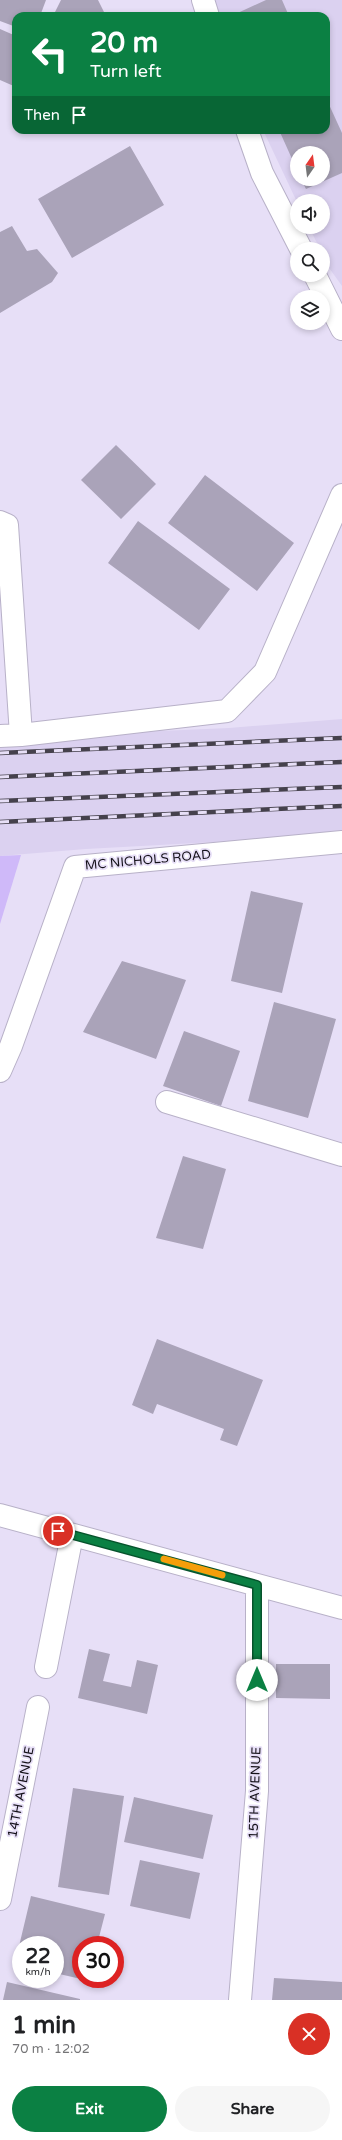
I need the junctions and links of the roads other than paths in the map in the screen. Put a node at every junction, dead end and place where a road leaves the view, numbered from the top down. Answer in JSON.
{"nodes":[{"id":1,"x":203,"y":0,"type":"edge"},
{"id":2,"x":207,"y":12,"type":"edge"},
{"id":3,"x":249,"y":134,"type":"edge"},
{"id":4,"x":297,"y":242,"type":"edge"},
{"id":5,"x":318,"y":282,"type":"edge"},
{"id":6,"x":342,"y":329,"type":"edge"},
{"id":7,"x":342,"y":495,"type":"edge"},
{"id":8,"x":0,"y":522,"type":"edge"},
{"id":9,"x":10,"y":735,"type":"edge"},
{"id":10,"x":342,"y":842,"type":"edge"},
{"id":11,"x":0,"y":1071,"type":"edge"},
{"id":12,"x":167,"y":1102,"type":"dead end"},
{"id":13,"x":342,"y":1155,"type":"edge"},
{"id":14,"x":0,"y":1515,"type":"edge"},
{"id":15,"x":72,"y":1535,"type":"junction"},
{"id":16,"x":257,"y":1585,"type":"junction"},
{"id":17,"x":342,"y":1608,"type":"edge"},
{"id":18,"x":46,"y":1667,"type":"dead end"},
{"id":19,"x":38,"y":1707,"type":"dead end"},
{"id":20,"x":0,"y":1899,"type":"edge"},
{"id":21,"x":240,"y":2000,"type":"edge"}],
"edges":[{"from":1,"to":2,"type":"street"},
{"from":3,"to":4,"type":"street"},
{"from":5,"to":6,"type":"street"},
{"from":7,"to":9,"type":"street"},
{"from":8,"to":9,"type":"street"},
{"from":10,"to":11,"type":"street","name":"MC NICHOLS ROAD"},
{"from":12,"to":13,"type":"street"},
{"from":14,"to":15,"type":"street"},
{"from":15,"to":16,"type":"street"},
{"from":15,"to":18,"type":"street"},
{"from":16,"to":17,"type":"street"},
{"from":16,"to":21,"type":"street","name":"15TH AVENUE"},
{"from":19,"to":20,"type":"street","name":"14TH AVENUE"}]}
